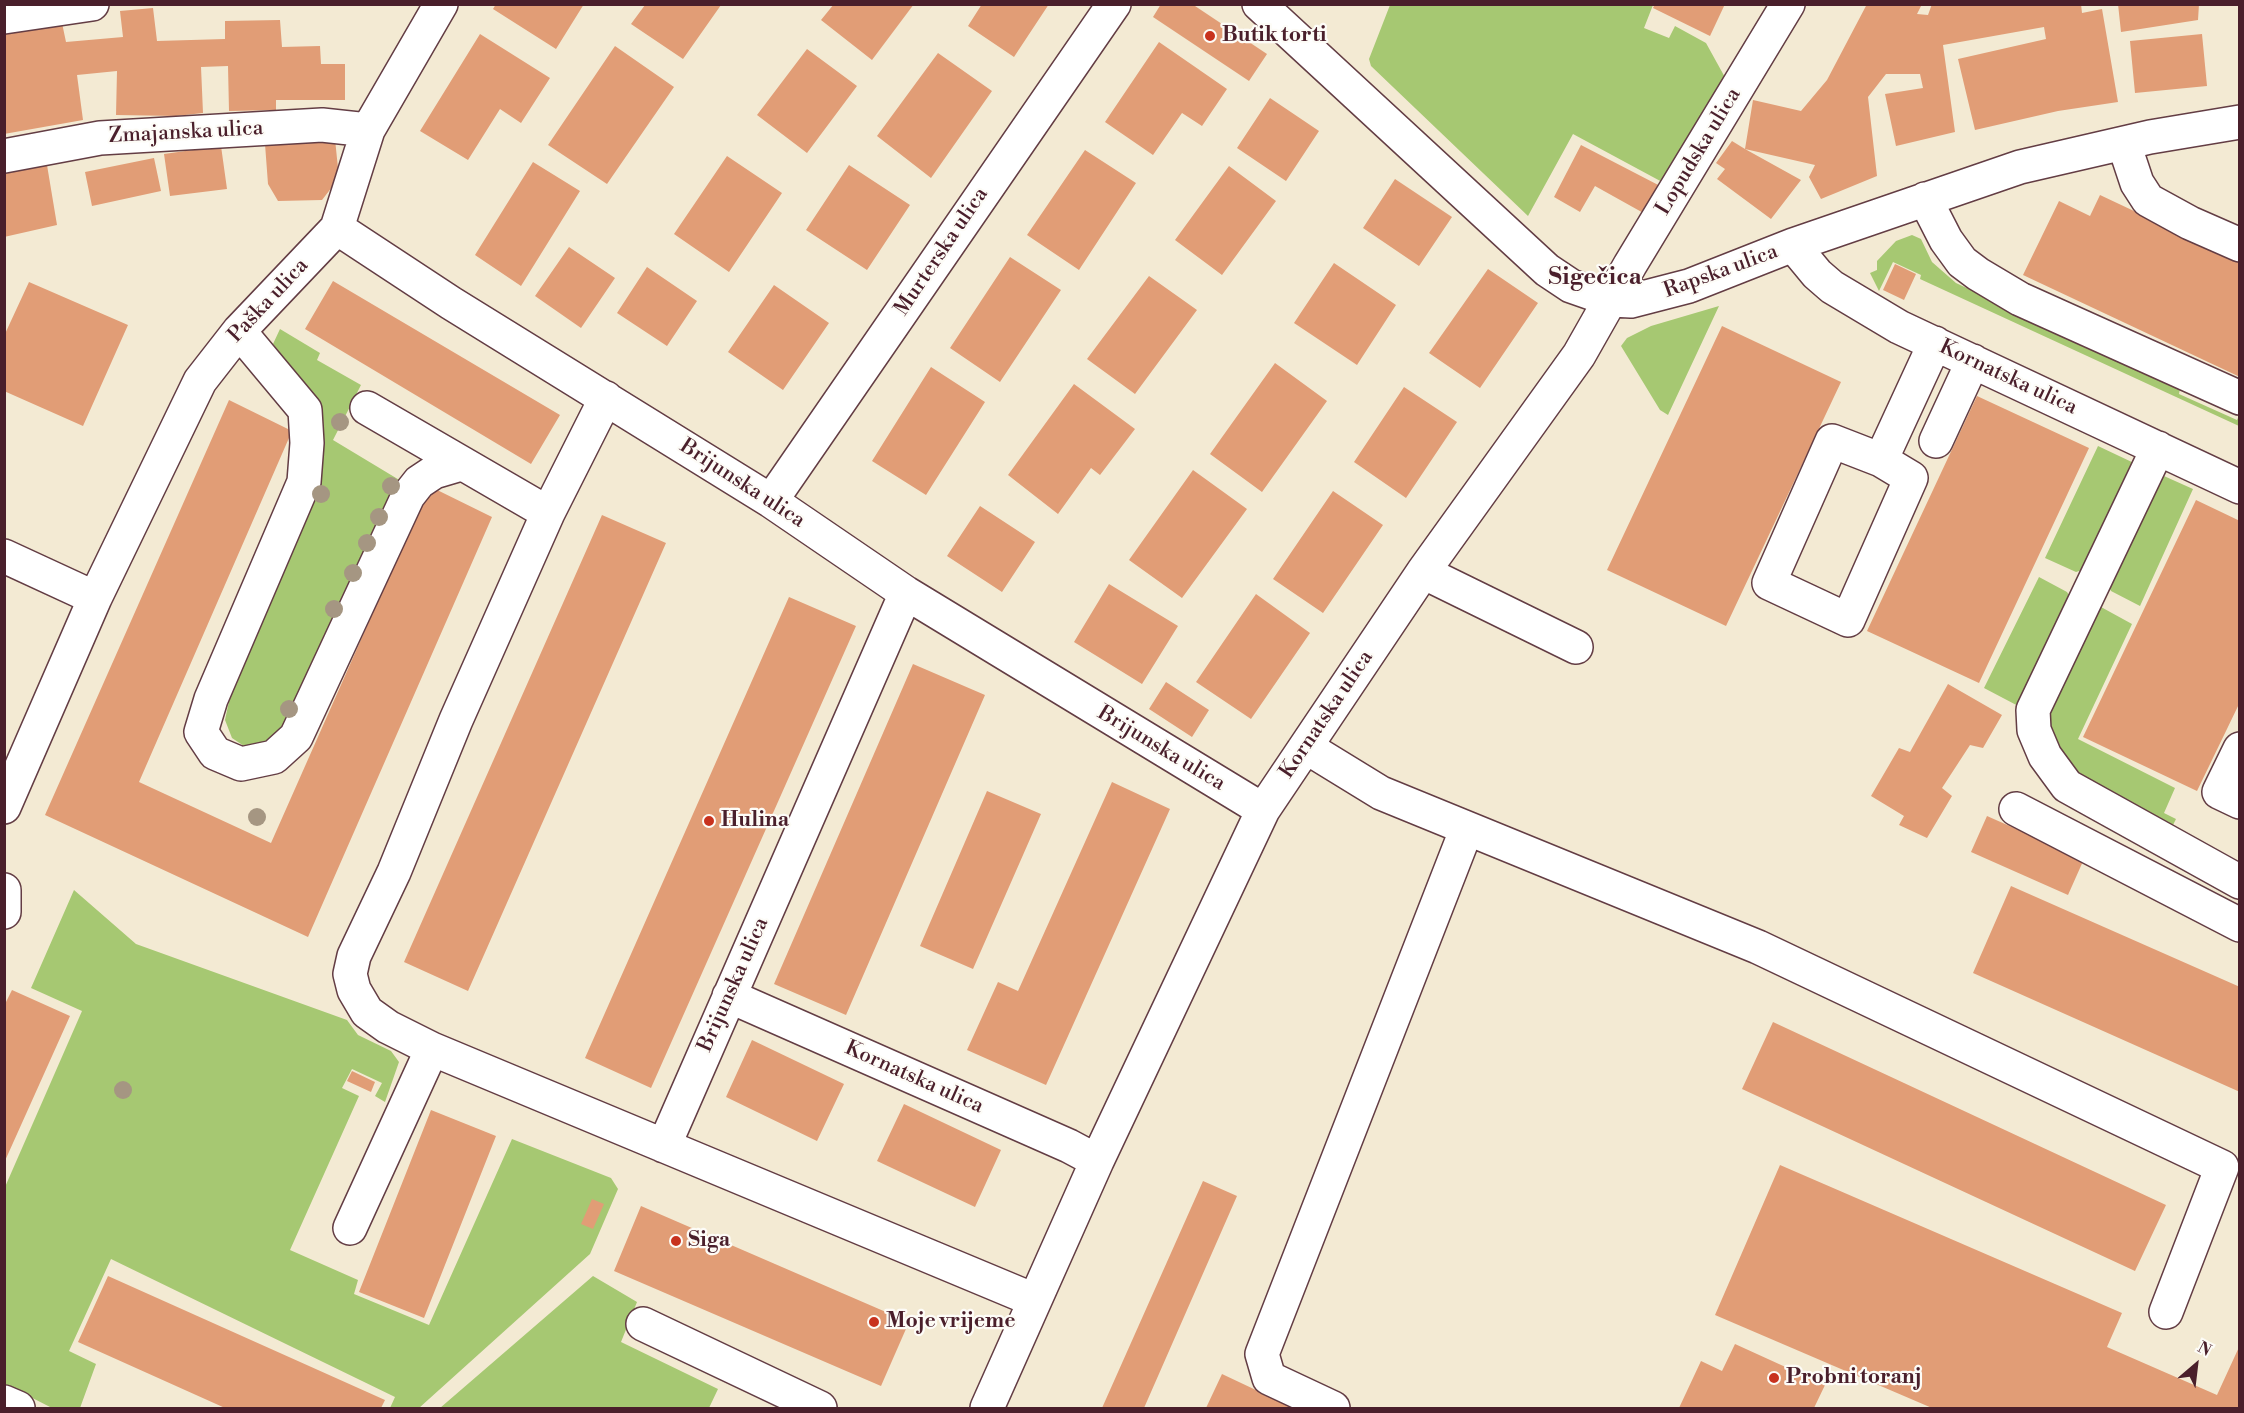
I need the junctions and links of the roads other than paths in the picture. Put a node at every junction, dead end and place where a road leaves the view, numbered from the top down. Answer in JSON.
{"nodes":[{"id":1,"x":92,"y":4,"type":"edge"},
{"id":2,"x":1114,"y":4,"type":"edge"},
{"id":3,"x":1259,"y":4,"type":"edge"},
{"id":4,"x":1788,"y":4,"type":"edge"},
{"id":5,"x":425,"y":11,"type":"edge"},
{"id":6,"x":4,"y":16,"type":"edge"},
{"id":7,"x":2240,"y":122,"type":"edge"},
{"id":8,"x":368,"y":130,"type":"junction"},
{"id":9,"x":2124,"y":144,"type":"junction"},
{"id":10,"x":4,"y":156,"type":"edge"},
{"id":11,"x":1925,"y":199,"type":"junction"},
{"id":12,"x":337,"y":228,"type":"junction"},
{"id":13,"x":1793,"y":245,"type":"junction"},
{"id":14,"x":2240,"y":245,"type":"edge"},
{"id":15,"x":1611,"y":300,"type":"junction"},
{"id":16,"x":239,"y":331,"type":"junction"},
{"id":17,"x":1935,"y":343,"type":"junction"},
{"id":18,"x":1973,"y":361,"type":"junction"},
{"id":19,"x":606,"y":398,"type":"junction"},
{"id":20,"x":2240,"y":398,"type":"edge"},
{"id":21,"x":367,"y":408,"type":"dead end"},
{"id":22,"x":1936,"y":441,"type":"dead end"},
{"id":23,"x":2158,"y":448,"type":"junction"},
{"id":24,"x":1881,"y":460,"type":"junction"},
{"id":25,"x":461,"y":464,"type":"junction"},
{"id":26,"x":2240,"y":487,"type":"edge"},
{"id":27,"x":771,"y":501,"type":"junction"},
{"id":28,"x":548,"y":513,"type":"junction"},
{"id":29,"x":4,"y":556,"type":"edge"},
{"id":30,"x":1423,"y":572,"type":"junction"},
{"id":31,"x":906,"y":593,"type":"junction"},
{"id":32,"x":95,"y":598,"type":"junction"},
{"id":33,"x":1576,"y":647,"type":"dead end"},
{"id":34,"x":1306,"y":747,"type":"junction"},
{"id":35,"x":2240,"y":749,"type":"edge"},
{"id":36,"x":2240,"y":802,"type":"edge"},
{"id":37,"x":4,"y":807,"type":"edge"},
{"id":38,"x":2016,"y":808,"type":"dead end"},
{"id":39,"x":1263,"y":810,"type":"junction"},
{"id":40,"x":1467,"y":828,"type":"junction"},
{"id":41,"x":2240,"y":882,"type":"edge"},
{"id":42,"x":4,"y":890,"type":"edge"},
{"id":43,"x":4,"y":912,"type":"edge"},
{"id":44,"x":2240,"y":925,"type":"edge"},
{"id":45,"x":729,"y":996,"type":"junction"},
{"id":46,"x":432,"y":1049,"type":"junction"},
{"id":47,"x":664,"y":1146,"type":"junction"},
{"id":48,"x":1097,"y":1161,"type":"junction"},
{"id":49,"x":2231,"y":1169,"type":"edge"},
{"id":50,"x":350,"y":1228,"type":"dead end"},
{"id":51,"x":1034,"y":1300,"type":"junction"},
{"id":52,"x":2166,"y":1312,"type":"dead end"},
{"id":53,"x":643,"y":1324,"type":"dead end"},
{"id":54,"x":763,"y":1396,"type":"edge"},
{"id":55,"x":4,"y":1402,"type":"edge"},
{"id":56,"x":18,"y":1408,"type":"edge"},
{"id":57,"x":820,"y":1408,"type":"edge"},
{"id":58,"x":987,"y":1408,"type":"edge"},
{"id":59,"x":1333,"y":1408,"type":"edge"}],
"edges":[{"from":1,"to":6,"type":"street"},
{"from":2,"to":27,"type":"street","name":"Murterska ulica"},
{"from":3,"to":15,"type":"street","name":"Rapska ulica"},
{"from":4,"to":15,"type":"street","name":"Lopudska ulica"},
{"from":5,"to":8,"type":"street","name":"Paška ulica"},
{"from":7,"to":9,"type":"street","name":"Rapska ulica"},
{"from":8,"to":10,"type":"street","name":"Zmajanska ulica"},
{"from":8,"to":12,"type":"street","name":"Paška ulica"},
{"from":9,"to":11,"type":"street","name":"Rapska ulica"},
{"from":9,"to":14,"type":"street"},
{"from":11,"to":13,"type":"street","name":"Rapska ulica"},
{"from":11,"to":20,"type":"street"},
{"from":12,"to":16,"type":"street","name":"Paška ulica"},
{"from":12,"to":19,"type":"street","name":"Brijunska ulica"},
{"from":13,"to":15,"type":"street","name":"Rapska ulica"},
{"from":13,"to":17,"type":"street","name":"Kornatska ulica"},
{"from":15,"to":30,"type":"street","name":"Kornatska ulica"},
{"from":16,"to":25,"type":"street"},
{"from":16,"to":32,"type":"street","name":"Paška ulica"},
{"from":17,"to":18,"type":"street","name":"Kornatska ulica"},
{"from":17,"to":24,"type":"street"},
{"from":18,"to":22,"type":"street"},
{"from":18,"to":23,"type":"street","name":"Kornatska ulica"},
{"from":19,"to":27,"type":"street","name":"Brijunska ulica"},
{"from":19,"to":28,"type":"street"},
{"from":21,"to":25,"type":"street"},
{"from":23,"to":26,"type":"street","name":"Kornatska ulica"},
{"from":23,"to":41,"type":"street"},
{"from":24,"to":24,"type":"street"},
{"from":25,"to":28,"type":"street"},
{"from":27,"to":31,"type":"street","name":"Brijunska ulica"},
{"from":28,"to":46,"type":"street"},
{"from":29,"to":32,"type":"street"},
{"from":30,"to":33,"type":"street"},
{"from":30,"to":34,"type":"street","name":"Kornatska ulica"},
{"from":31,"to":39,"type":"street","name":"Brijunska ulica"},
{"from":31,"to":45,"type":"street","name":"Brijunska ulica"},
{"from":32,"to":37,"type":"street","name":"Paška ulica"},
{"from":34,"to":39,"type":"street","name":"Kornatska ulica"},
{"from":34,"to":40,"type":"street"},
{"from":35,"to":36,"type":"street"},
{"from":38,"to":44,"type":"street"},
{"from":39,"to":48,"type":"street","name":"Kornatska ulica"},
{"from":40,"to":49,"type":"street"},
{"from":40,"to":59,"type":"street"},
{"from":42,"to":43,"type":"street"},
{"from":45,"to":47,"type":"street","name":"Brijunska ulica"},
{"from":45,"to":48,"type":"street","name":"Kornatska ulica"},
{"from":46,"to":47,"type":"street"},
{"from":46,"to":50,"type":"street"},
{"from":47,"to":51,"type":"street"},
{"from":48,"to":51,"type":"street","name":"Kornatska ulica"},
{"from":49,"to":52,"type":"street"},
{"from":51,"to":58,"type":"street","name":"Kornatska ulica"},
{"from":53,"to":54,"type":"street"},
{"from":54,"to":57,"type":"street"},
{"from":55,"to":56,"type":"street"}]}
